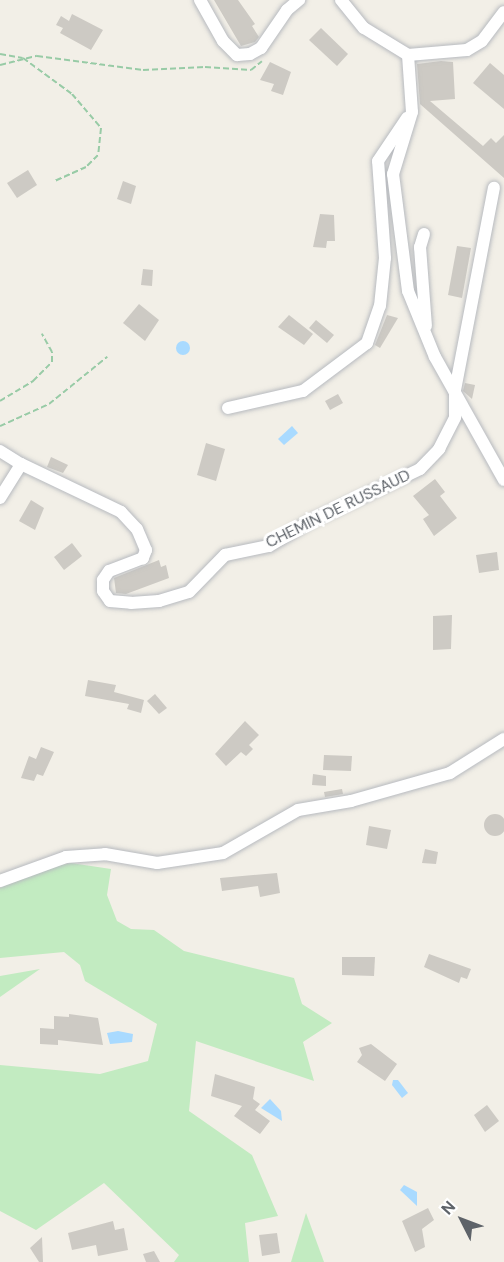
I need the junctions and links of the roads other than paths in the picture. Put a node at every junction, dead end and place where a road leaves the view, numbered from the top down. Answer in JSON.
{"nodes":[{"id":1,"x":200,"y":0,"type":"edge"},
{"id":2,"x":299,"y":0,"type":"edge"},
{"id":3,"x":341,"y":0,"type":"edge"},
{"id":4,"x":504,"y":12,"type":"edge"},
{"id":5,"x":408,"y":55,"type":"junction"},
{"id":6,"x":412,"y":112,"type":"junction"},
{"id":7,"x":494,"y":188,"type":"dead end"},
{"id":8,"x":424,"y":234,"type":"dead end"},
{"id":9,"x":427,"y":339,"type":"junction"},
{"id":10,"x":455,"y":390,"type":"junction"},
{"id":11,"x":228,"y":408,"type":"dead end"},
{"id":12,"x":0,"y":451,"type":"edge"},
{"id":13,"x":21,"y":464,"type":"junction"},
{"id":14,"x":504,"y":480,"type":"edge"},
{"id":15,"x":0,"y":498,"type":"edge"},
{"id":16,"x":504,"y":739,"type":"edge"},
{"id":17,"x":0,"y":881,"type":"edge"}],
"edges":[{"from":1,"to":2,"type":"street"},
{"from":3,"to":5,"type":"street"},
{"from":4,"to":5,"type":"street"},
{"from":5,"to":6,"type":"street"},
{"from":6,"to":9,"type":"street"},
{"from":6,"to":11,"type":"street"},
{"from":7,"to":10,"type":"street","name":"CHEMIN DE RUSSAUD"},
{"from":8,"to":9,"type":"street"},
{"from":9,"to":10,"type":"street"},
{"from":10,"to":13,"type":"street","name":"CHEMIN DE RUSSAUD"},
{"from":10,"to":14,"type":"street"},
{"from":12,"to":13,"type":"street"},
{"from":13,"to":15,"type":"street"},
{"from":16,"to":17,"type":"street"}]}
